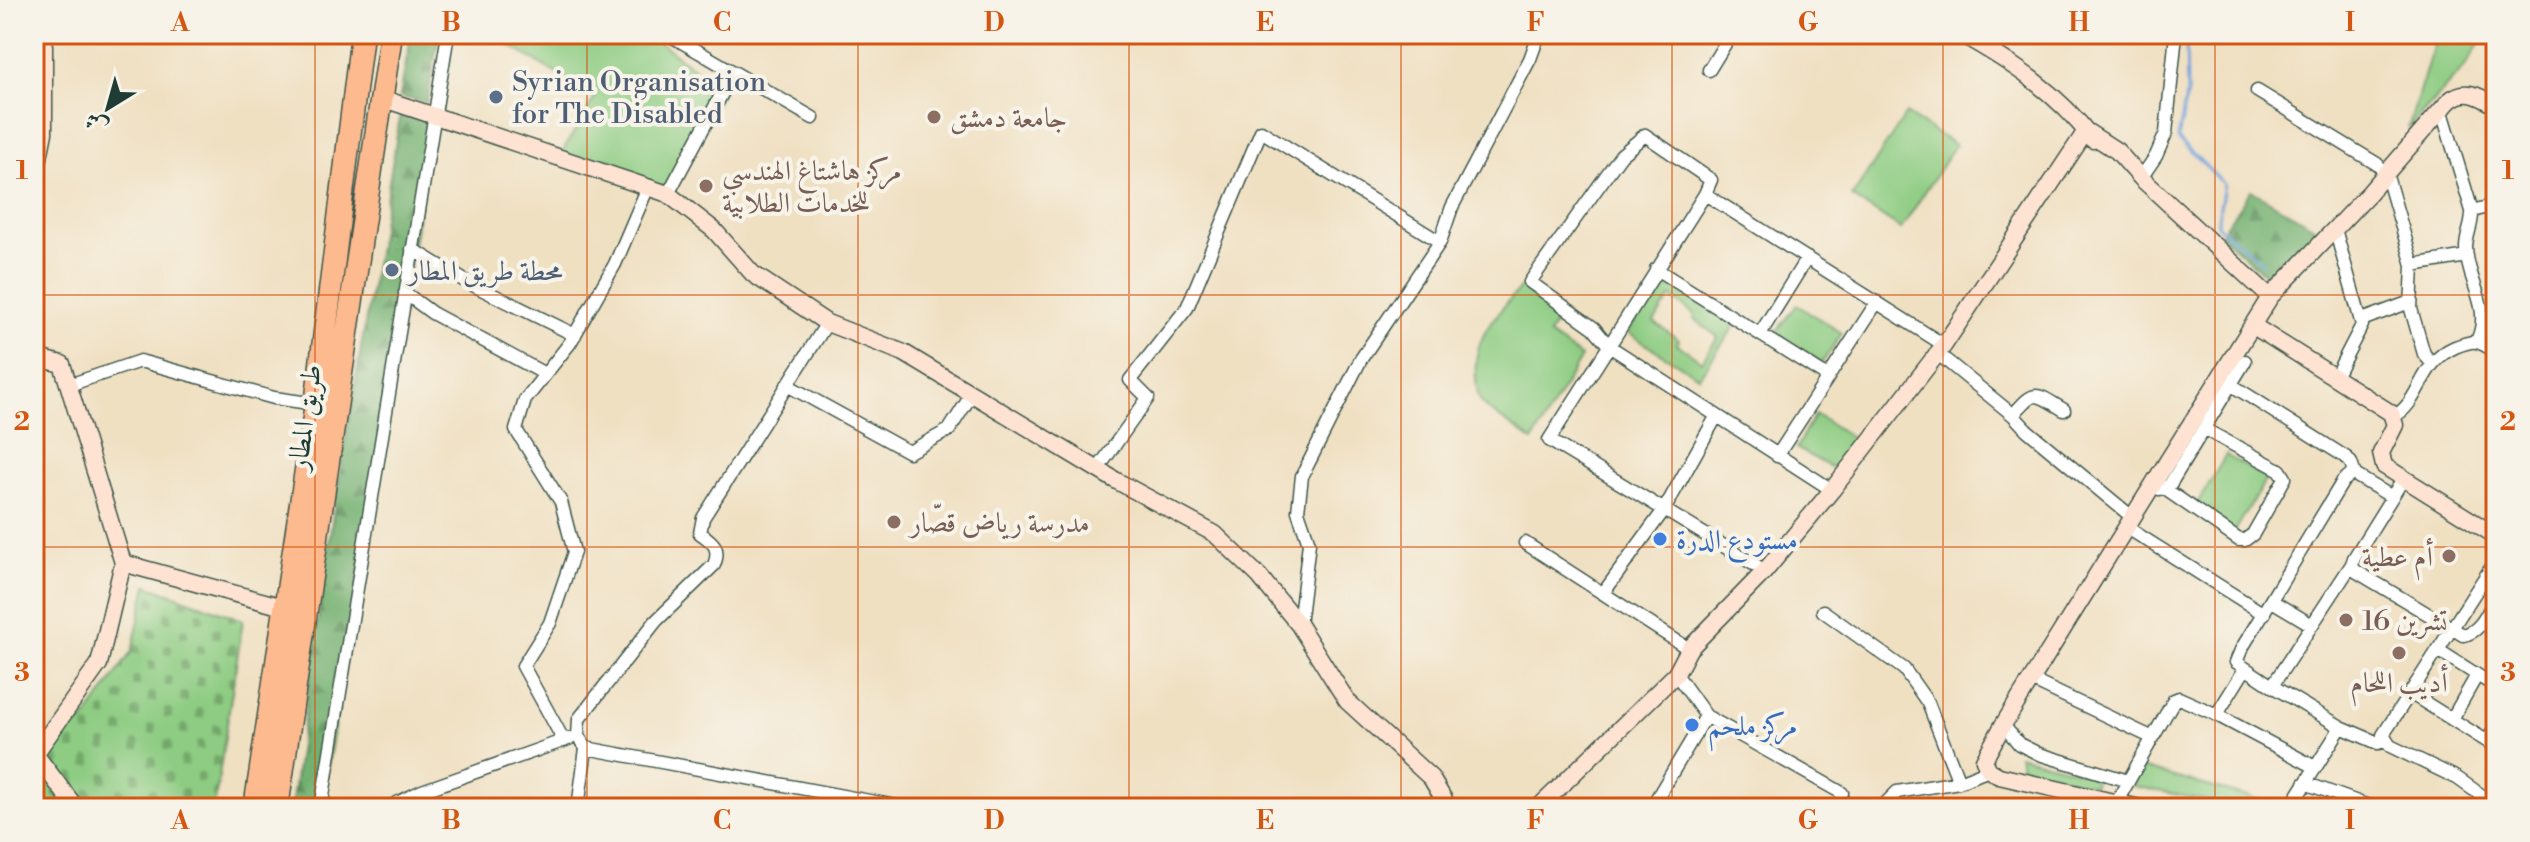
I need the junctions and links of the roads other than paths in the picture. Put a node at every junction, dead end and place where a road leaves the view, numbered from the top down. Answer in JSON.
{"nodes":[{"id":1,"x":362,"y":34,"type":"edge"},
{"id":2,"x":391,"y":34,"type":"edge"},
{"id":3,"x":448,"y":34,"type":"edge"},
{"id":4,"x":668,"y":34,"type":"edge"},
{"id":5,"x":1539,"y":34,"type":"edge"},
{"id":6,"x":1731,"y":34,"type":"edge"},
{"id":7,"x":1961,"y":34,"type":"edge"},
{"id":8,"x":2176,"y":34,"type":"edge"},
{"id":9,"x":41,"y":37,"type":"edge"},
{"id":10,"x":1709,"y":70,"type":"dead end"},
{"id":11,"x":733,"y":73,"type":"junction"},
{"id":12,"x":2257,"y":91,"type":"dead end"},
{"id":13,"x":381,"y":98,"type":"junction"},
{"id":14,"x":2496,"y":106,"type":"edge"},
{"id":15,"x":2441,"y":108,"type":"junction"},
{"id":16,"x":434,"y":115,"type":"junction"},
{"id":17,"x":813,"y":118,"type":"dead end"},
{"id":18,"x":2086,"y":131,"type":"junction"},
{"id":19,"x":39,"y":133,"type":"edge"},
{"id":20,"x":2386,"y":173,"type":"junction"},
{"id":21,"x":2141,"y":178,"type":"junction"},
{"id":22,"x":34,"y":183,"type":"edge"},
{"id":23,"x":648,"y":187,"type":"junction"},
{"id":24,"x":668,"y":194,"type":"junction"},
{"id":25,"x":1705,"y":194,"type":"junction"},
{"id":26,"x":2496,"y":205,"type":"edge"},
{"id":27,"x":2472,"y":211,"type":"junction"},
{"id":28,"x":2335,"y":229,"type":"junction"},
{"id":29,"x":1440,"y":242,"type":"junction"},
{"id":30,"x":412,"y":249,"type":"junction"},
{"id":31,"x":2467,"y":256,"type":"junction"},
{"id":32,"x":1807,"y":258,"type":"junction"},
{"id":33,"x":2413,"y":265,"type":"junction"},
{"id":34,"x":1656,"y":269,"type":"junction"},
{"id":35,"x":405,"y":293,"type":"junction"},
{"id":36,"x":2270,"y":297,"type":"junction"},
{"id":37,"x":2496,"y":301,"type":"edge"},
{"id":38,"x":1877,"y":302,"type":"junction"},
{"id":39,"x":2410,"y":302,"type":"junction"},
{"id":40,"x":2483,"y":307,"type":"junction"},
{"id":41,"x":2362,"y":320,"type":"junction"},
{"id":42,"x":827,"y":323,"type":"junction"},
{"id":43,"x":2252,"y":325,"type":"junction"},
{"id":44,"x":1760,"y":334,"type":"junction"},
{"id":45,"x":575,"y":335,"type":"junction"},
{"id":46,"x":2477,"y":341,"type":"junction"},
{"id":47,"x":1609,"y":346,"type":"junction"},
{"id":48,"x":1940,"y":349,"type":"junction"},
{"id":49,"x":2496,"y":352,"type":"edge"},
{"id":50,"x":34,"y":357,"type":"edge"},
{"id":51,"x":2245,"y":361,"type":"dead end"},
{"id":52,"x":2432,"y":363,"type":"junction"},
{"id":53,"x":545,"y":374,"type":"junction"},
{"id":54,"x":1828,"y":377,"type":"junction"},
{"id":55,"x":2335,"y":377,"type":"junction"},
{"id":56,"x":2225,"y":381,"type":"junction"},
{"id":57,"x":69,"y":385,"type":"junction"},
{"id":58,"x":787,"y":385,"type":"junction"},
{"id":59,"x":972,"y":394,"type":"junction"},
{"id":60,"x":316,"y":404,"type":"junction"},
{"id":61,"x":2064,"y":410,"type":"dead end"},
{"id":62,"x":2013,"y":415,"type":"junction"},
{"id":63,"x":1716,"y":417,"type":"junction"},
{"id":64,"x":2393,"y":417,"type":"junction"},
{"id":65,"x":2198,"y":425,"type":"junction"},
{"id":66,"x":1777,"y":456,"type":"junction"},
{"id":67,"x":1097,"y":470,"type":"junction"},
{"id":68,"x":2354,"y":472,"type":"junction"},
{"id":69,"x":2403,"y":479,"type":"junction"},
{"id":70,"x":2159,"y":487,"type":"junction"},
{"id":71,"x":1832,"y":490,"type":"junction"},
{"id":72,"x":2392,"y":497,"type":"junction"},
{"id":73,"x":1664,"y":510,"type":"junction"},
{"id":74,"x":2129,"y":522,"type":"junction"},
{"id":75,"x":2496,"y":536,"type":"edge"},
{"id":76,"x":1525,"y":543,"type":"dead end"},
{"id":77,"x":2496,"y":560,"type":"edge"},
{"id":78,"x":123,"y":563,"type":"junction"},
{"id":79,"x":2352,"y":564,"type":"junction"},
{"id":80,"x":1765,"y":571,"type":"junction"},
{"id":81,"x":1604,"y":592,"type":"junction"},
{"id":82,"x":2496,"y":598,"type":"edge"},
{"id":83,"x":2272,"y":601,"type":"junction"},
{"id":84,"x":283,"y":607,"type":"junction"},
{"id":85,"x":1823,"y":611,"type":"dead end"},
{"id":86,"x":2264,"y":614,"type":"junction"},
{"id":87,"x":1299,"y":625,"type":"junction"},
{"id":88,"x":2312,"y":625,"type":"junction"},
{"id":89,"x":2452,"y":630,"type":"junction"},
{"id":90,"x":1689,"y":649,"type":"junction"},
{"id":91,"x":2438,"y":650,"type":"junction"},
{"id":92,"x":2245,"y":669,"type":"junction"},
{"id":93,"x":1676,"y":674,"type":"junction"},
{"id":94,"x":2477,"y":675,"type":"junction"},
{"id":95,"x":2031,"y":680,"type":"junction"},
{"id":96,"x":2272,"y":686,"type":"junction"},
{"id":97,"x":2496,"y":687,"type":"edge"},
{"id":98,"x":2410,"y":693,"type":"junction"},
{"id":99,"x":2215,"y":714,"type":"junction"},
{"id":100,"x":1706,"y":716,"type":"junction"},
{"id":101,"x":2452,"y":719,"type":"junction"},
{"id":102,"x":2003,"y":725,"type":"junction"},
{"id":103,"x":2341,"y":727,"type":"junction"},
{"id":104,"x":2496,"y":727,"type":"edge"},
{"id":105,"x":578,"y":736,"type":"junction"},
{"id":106,"x":2153,"y":738,"type":"junction"},
{"id":107,"x":2385,"y":740,"type":"junction"},
{"id":108,"x":564,"y":741,"type":"junction"},
{"id":109,"x":2492,"y":744,"type":"edge"},
{"id":110,"x":586,"y":748,"type":"junction"},
{"id":111,"x":35,"y":754,"type":"edge"},
{"id":112,"x":2315,"y":767,"type":"junction"},
{"id":113,"x":1989,"y":770,"type":"junction"},
{"id":114,"x":2128,"y":781,"type":"junction"},
{"id":115,"x":1959,"y":782,"type":"junction"},
{"id":116,"x":2305,"y":783,"type":"junction"},
{"id":117,"x":1842,"y":793,"type":"dead end"},
{"id":118,"x":2496,"y":799,"type":"edge"},
{"id":119,"x":2116,"y":803,"type":"junction"},
{"id":120,"x":76,"y":808,"type":"edge"},
{"id":121,"x":255,"y":808,"type":"edge"},
{"id":122,"x":277,"y":808,"type":"edge"},
{"id":123,"x":321,"y":808,"type":"edge"},
{"id":124,"x":387,"y":808,"type":"edge"},
{"id":125,"x":578,"y":808,"type":"edge"},
{"id":126,"x":907,"y":808,"type":"edge"},
{"id":127,"x":1449,"y":808,"type":"edge"},
{"id":128,"x":1538,"y":808,"type":"edge"},
{"id":129,"x":1651,"y":808,"type":"edge"},
{"id":130,"x":1881,"y":808,"type":"edge"},
{"id":131,"x":2140,"y":808,"type":"edge"},
{"id":132,"x":2290,"y":808,"type":"edge"},
{"id":133,"x":2374,"y":808,"type":"edge"}],
"edges":[{"from":1,"to":60,"type":"highway","name":"طريق المطار"},
{"from":2,"to":13,"type":"highway","name":"طريق المطار"},
{"from":3,"to":16,"type":"street"},
{"from":4,"to":11,"type":"street"},
{"from":5,"to":29,"type":"street"},
{"from":6,"to":10,"type":"street"},
{"from":7,"to":18,"type":"street"},
{"from":8,"to":21,"type":"street"},
{"from":9,"to":19,"type":"street"},
{"from":11,"to":17,"type":"street"},
{"from":11,"to":24,"type":"street"},
{"from":12,"to":20,"type":"street"},
{"from":13,"to":16,"type":"street"},
{"from":13,"to":122,"type":"highway","name":"طريق المطار"},
{"from":14,"to":15,"type":"street"},
{"from":15,"to":20,"type":"street"},
{"from":15,"to":27,"type":"street"},
{"from":16,"to":23,"type":"street"},
{"from":16,"to":30,"type":"street"},
{"from":18,"to":21,"type":"street"},
{"from":18,"to":48,"type":"street"},
{"from":19,"to":22,"type":"street"},
{"from":20,"to":28,"type":"street"},
{"from":20,"to":33,"type":"street"},
{"from":21,"to":36,"type":"street"},
{"from":23,"to":24,"type":"street"},
{"from":23,"to":45,"type":"street"},
{"from":24,"to":42,"type":"street"},
{"from":25,"to":32,"type":"street"},
{"from":25,"to":34,"type":"street"},
{"from":25,"to":47,"type":"street"},
{"from":26,"to":27,"type":"street"},
{"from":27,"to":31,"type":"street"},
{"from":28,"to":36,"type":"street"},
{"from":28,"to":41,"type":"street"},
{"from":29,"to":67,"type":"street"},
{"from":29,"to":87,"type":"street"},
{"from":30,"to":35,"type":"street"},
{"from":30,"to":45,"type":"street"},
{"from":31,"to":33,"type":"street"},
{"from":31,"to":40,"type":"street"},
{"from":32,"to":38,"type":"street"},
{"from":32,"to":44,"type":"street"},
{"from":33,"to":39,"type":"street"},
{"from":34,"to":44,"type":"street"},
{"from":34,"to":47,"type":"street"},
{"from":35,"to":53,"type":"street"},
{"from":35,"to":123,"type":"street"},
{"from":36,"to":43,"type":"street"},
{"from":37,"to":40,"type":"street"},
{"from":38,"to":48,"type":"street"},
{"from":38,"to":54,"type":"street"},
{"from":39,"to":41,"type":"street"},
{"from":39,"to":52,"type":"street"},
{"from":40,"to":46,"type":"street"},
{"from":41,"to":55,"type":"street"},
{"from":42,"to":58,"type":"street"},
{"from":42,"to":59,"type":"street"},
{"from":43,"to":55,"type":"street"},
{"from":43,"to":56,"type":"street"},
{"from":44,"to":54,"type":"street"},
{"from":45,"to":53,"type":"street"},
{"from":46,"to":49,"type":"street"},
{"from":46,"to":52,"type":"street"},
{"from":47,"to":63,"type":"street"},
{"from":47,"to":73,"type":"street"},
{"from":48,"to":62,"type":"street"},
{"from":48,"to":71,"type":"street"},
{"from":50,"to":57,"type":"street"},
{"from":51,"to":56,"type":"street"},
{"from":52,"to":64,"type":"street"},
{"from":53,"to":108,"type":"street"},
{"from":54,"to":66,"type":"street"},
{"from":55,"to":64,"type":"street"},
{"from":56,"to":65,"type":"street"},
{"from":56,"to":68,"type":"street"},
{"from":57,"to":60,"type":"street"},
{"from":57,"to":78,"type":"street"},
{"from":58,"to":59,"type":"street"},
{"from":58,"to":105,"type":"street"},
{"from":59,"to":67,"type":"street"},
{"from":60,"to":84,"type":"highway","name":"طريق المطار"},
{"from":61,"to":62,"type":"street"},
{"from":62,"to":74,"type":"street"},
{"from":63,"to":66,"type":"street"},
{"from":63,"to":73,"type":"street"},
{"from":64,"to":69,"type":"street"},
{"from":65,"to":70,"type":"street"},
{"from":65,"to":70,"type":"street"},
{"from":66,"to":71,"type":"street"},
{"from":67,"to":87,"type":"street"},
{"from":68,"to":72,"type":"street"},
{"from":68,"to":83,"type":"street"},
{"from":69,"to":72,"type":"street"},
{"from":69,"to":75,"type":"street"},
{"from":70,"to":74,"type":"street"},
{"from":71,"to":80,"type":"street"},
{"from":72,"to":79,"type":"street"},
{"from":73,"to":80,"type":"street"},
{"from":73,"to":81,"type":"street"},
{"from":74,"to":86,"type":"street"},
{"from":74,"to":95,"type":"street"},
{"from":76,"to":81,"type":"street"},
{"from":77,"to":89,"type":"street"},
{"from":78,"to":84,"type":"street"},
{"from":78,"to":111,"type":"street"},
{"from":79,"to":88,"type":"street"},
{"from":79,"to":89,"type":"street"},
{"from":80,"to":90,"type":"street"},
{"from":81,"to":90,"type":"street"},
{"from":82,"to":89,"type":"street"},
{"from":83,"to":86,"type":"street"},
{"from":83,"to":88,"type":"street"},
{"from":84,"to":121,"type":"highway","name":"طريق المطار"},
{"from":85,"to":115,"type":"street"},
{"from":86,"to":92,"type":"street"},
{"from":87,"to":127,"type":"street"},
{"from":88,"to":96,"type":"street"},
{"from":89,"to":91,"type":"street"},
{"from":90,"to":93,"type":"street"},
{"from":91,"to":94,"type":"street"},
{"from":91,"to":98,"type":"street"},
{"from":92,"to":96,"type":"street"},
{"from":92,"to":99,"type":"street"},
{"from":93,"to":100,"type":"street"},
{"from":93,"to":128,"type":"street"},
{"from":94,"to":97,"type":"street"},
{"from":94,"to":101,"type":"street"},
{"from":95,"to":102,"type":"street"},
{"from":95,"to":106,"type":"street"},
{"from":96,"to":103,"type":"street"},
{"from":98,"to":101,"type":"street"},
{"from":98,"to":107,"type":"street"},
{"from":99,"to":106,"type":"street"},
{"from":99,"to":112,"type":"street"},
{"from":100,"to":117,"type":"street"},
{"from":100,"to":129,"type":"street"},
{"from":101,"to":109,"type":"street"},
{"from":102,"to":113,"type":"street"},
{"from":102,"to":114,"type":"street"},
{"from":103,"to":107,"type":"street"},
{"from":103,"to":112,"type":"street"},
{"from":104,"to":109,"type":"street"},
{"from":105,"to":108,"type":"street"},
{"from":105,"to":110,"type":"street"},
{"from":106,"to":114,"type":"street"},
{"from":107,"to":118,"type":"street"},
{"from":108,"to":124,"type":"street"},
{"from":110,"to":125,"type":"street"},
{"from":110,"to":126,"type":"street"},
{"from":111,"to":120,"type":"street"},
{"from":112,"to":116,"type":"street"},
{"from":113,"to":115,"type":"street"},
{"from":113,"to":119,"type":"street"},
{"from":114,"to":119,"type":"street"},
{"from":115,"to":130,"type":"street"},
{"from":116,"to":132,"type":"street"},
{"from":116,"to":133,"type":"street"},
{"from":119,"to":131,"type":"street"}]}
